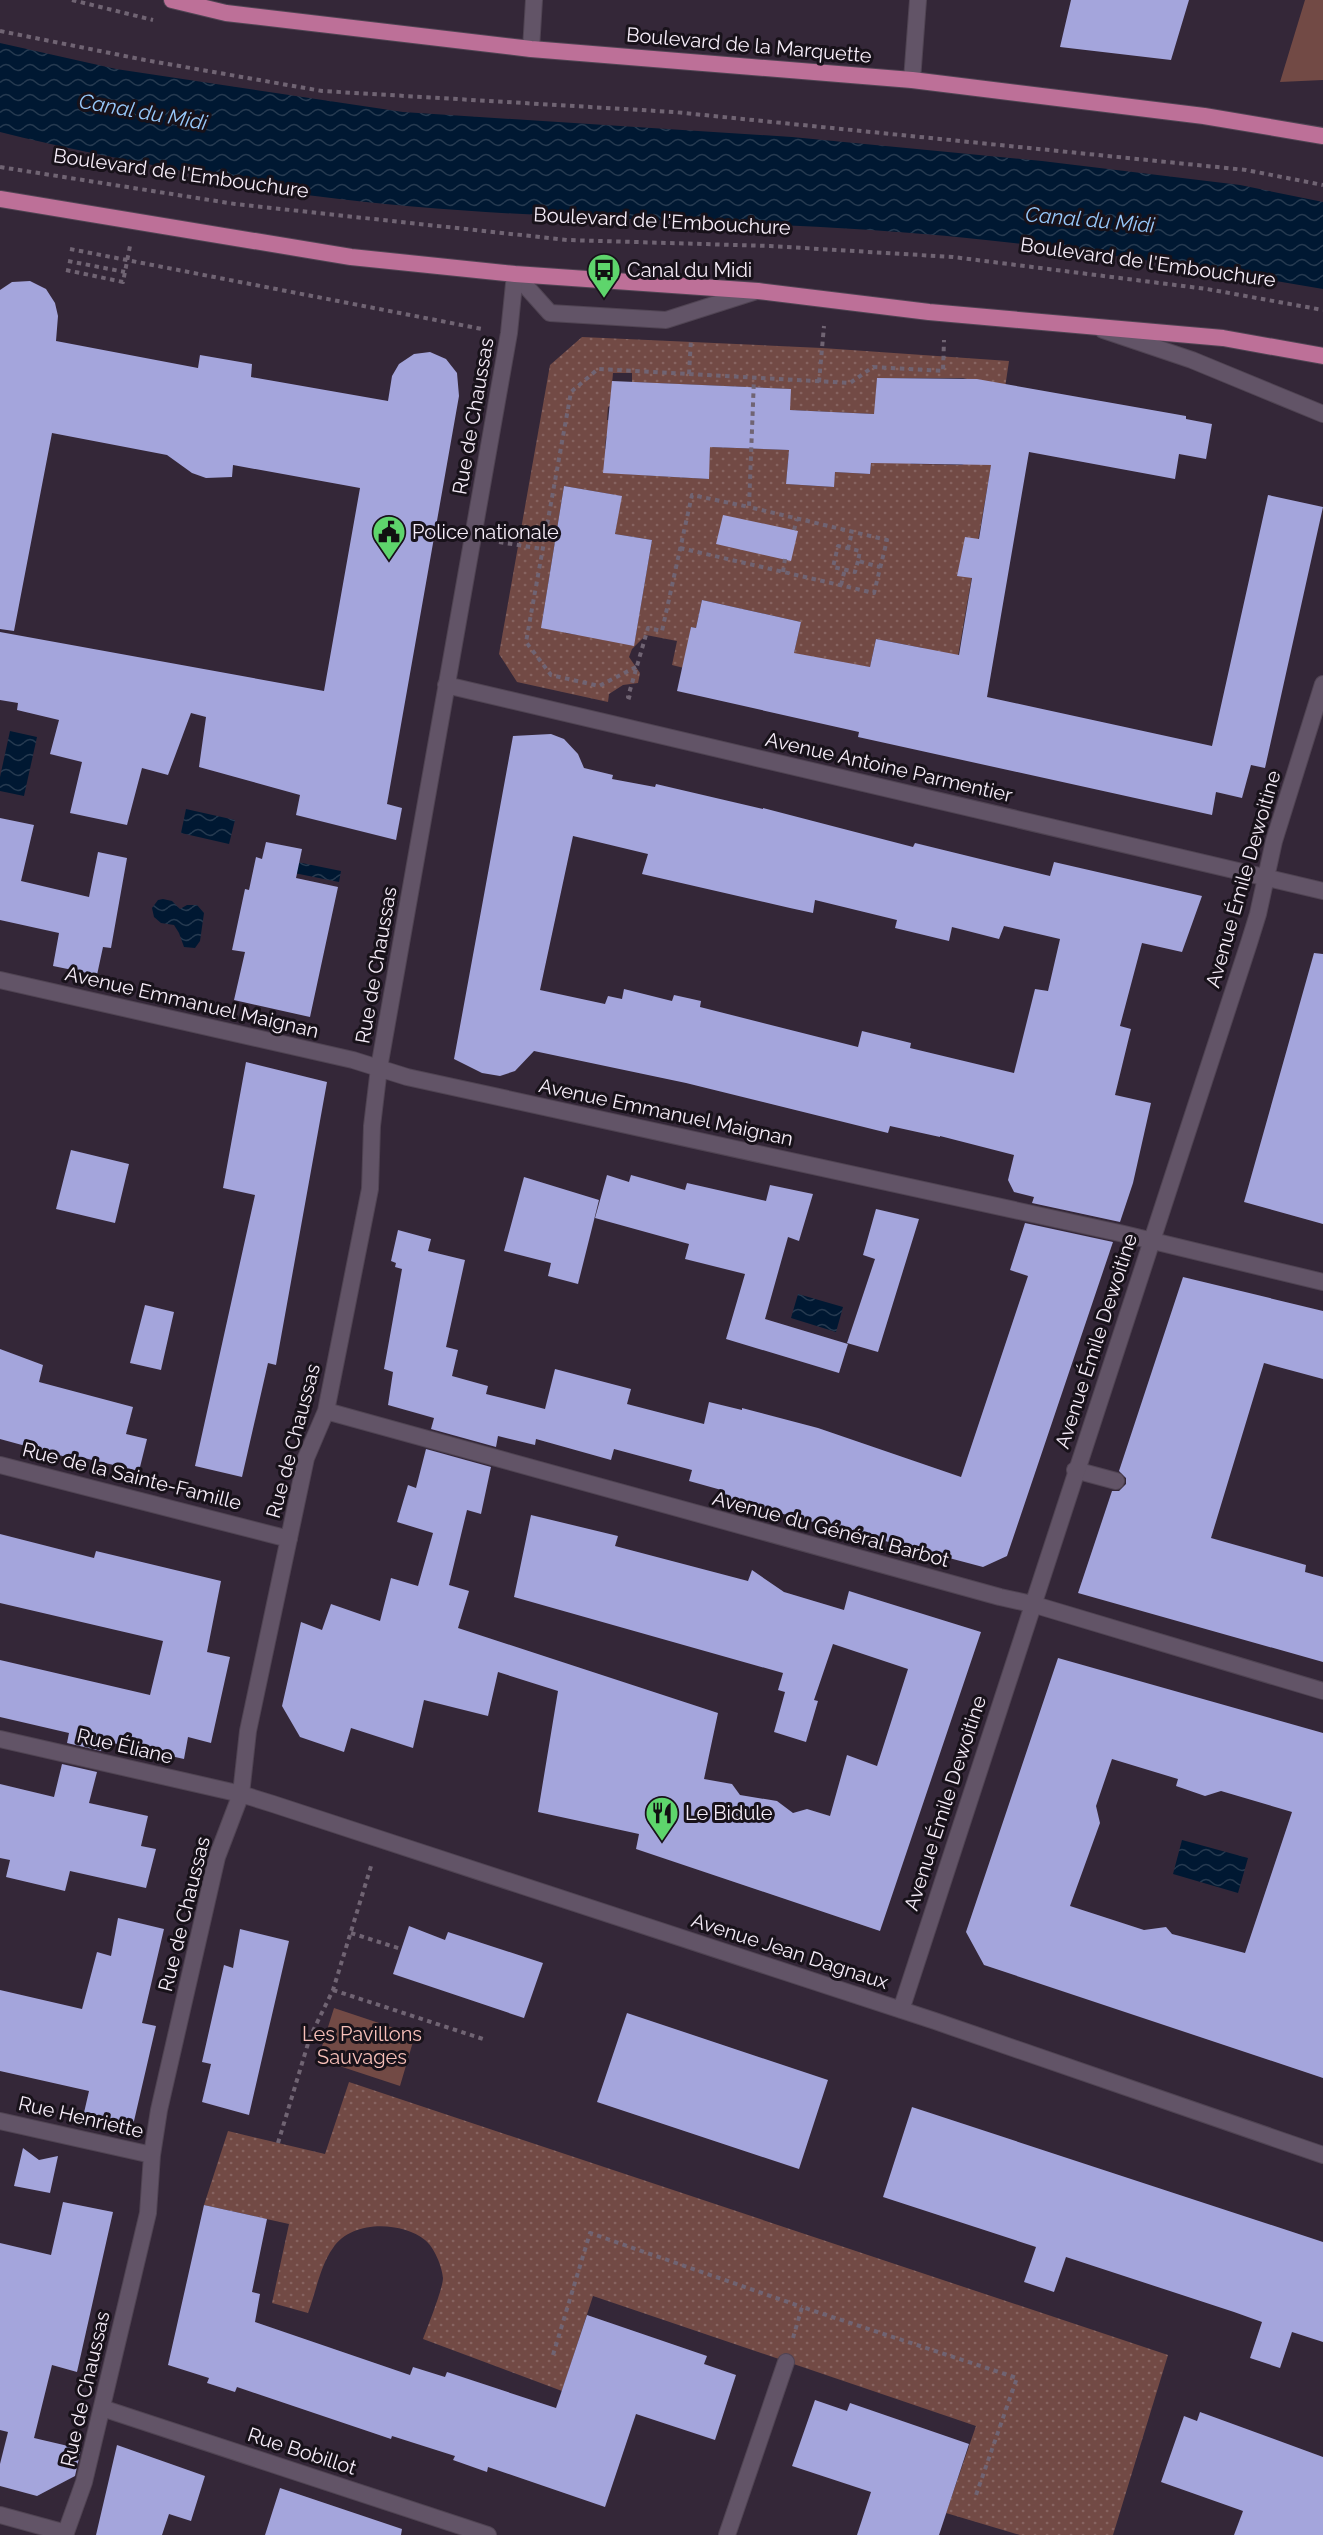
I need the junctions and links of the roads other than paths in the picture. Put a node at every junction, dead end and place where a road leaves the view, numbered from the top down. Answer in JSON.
{"nodes":[{"id":1,"x":172,"y":0,"type":"edge"},
{"id":2,"x":534,"y":0,"type":"edge"},
{"id":3,"x":918,"y":0,"type":"edge"},
{"id":4,"x":531,"y":49,"type":"junction"},
{"id":5,"x":912,"y":80,"type":"junction"},
{"id":6,"x":1323,"y":135,"type":"edge"},
{"id":7,"x":0,"y":198,"type":"edge"},
{"id":8,"x":514,"y":274,"type":"junction"},
{"id":9,"x":758,"y":291,"type":"junction"},
{"id":10,"x":1085,"y":324,"type":"junction"},
{"id":11,"x":1323,"y":356,"type":"edge"},
{"id":12,"x":1323,"y":414,"type":"edge"},
{"id":13,"x":1323,"y":684,"type":"edge"},
{"id":14,"x":446,"y":685,"type":"junction"},
{"id":15,"x":1266,"y":878,"type":"junction"},
{"id":16,"x":1323,"y":891,"type":"edge"},
{"id":17,"x":0,"y":980,"type":"edge"},
{"id":18,"x":379,"y":1068,"type":"junction"},
{"id":19,"x":1151,"y":1240,"type":"junction"},
{"id":20,"x":1323,"y":1282,"type":"edge"},
{"id":21,"x":326,"y":1411,"type":"junction"},
{"id":22,"x":0,"y":1465,"type":"edge"},
{"id":23,"x":1076,"y":1470,"type":"junction"},
{"id":24,"x":1116,"y":1481,"type":"dead end"},
{"id":25,"x":289,"y":1539,"type":"junction"},
{"id":26,"x":1032,"y":1604,"type":"junction"},
{"id":27,"x":1323,"y":1691,"type":"edge"},
{"id":28,"x":0,"y":1739,"type":"edge"},
{"id":29,"x":241,"y":1794,"type":"junction"},
{"id":30,"x":901,"y":2010,"type":"junction"},
{"id":31,"x":0,"y":2121,"type":"edge"},
{"id":32,"x":152,"y":2155,"type":"junction"},
{"id":33,"x":1323,"y":2155,"type":"edge"},
{"id":34,"x":786,"y":2362,"type":"road end"},
{"id":35,"x":102,"y":2408,"type":"junction"},
{"id":36,"x":0,"y":2515,"type":"edge"},
{"id":37,"x":66,"y":2534,"type":"edge"},
{"id":38,"x":488,"y":2535,"type":"edge"},
{"id":39,"x":727,"y":2535,"type":"edge"}],
"edges":[{"from":1,"to":4,"type":"main road","name":"Boulevard de la Marquette"},
{"from":2,"to":4,"type":"street"},
{"from":3,"to":5,"type":"street"},
{"from":4,"to":5,"type":"main road","name":"Boulevard de la Marquette"},
{"from":5,"to":6,"type":"main road","name":"Boulevard de la Marquette"},
{"from":7,"to":8,"type":"main road"},
{"from":8,"to":9,"type":"main road"},
{"from":8,"to":9,"type":"street"},
{"from":8,"to":14,"type":"street","name":"Rue de Chaussas"},
{"from":9,"to":10,"type":"main road"},
{"from":10,"to":11,"type":"main road"},
{"from":10,"to":12,"type":"street"},
{"from":13,"to":15,"type":"street","name":"Avenue Émile Dewoitine"},
{"from":14,"to":15,"type":"street","name":"Avenue Antoine Parmentier"},
{"from":14,"to":18,"type":"street","name":"Rue de Chaussas"},
{"from":15,"to":16,"type":"street","name":"Avenue Antoine Parmentier"},
{"from":15,"to":19,"type":"street","name":"Avenue Émile Dewoitine"},
{"from":17,"to":18,"type":"street","name":"Avenue Emmanuel Maignan"},
{"from":18,"to":19,"type":"street","name":"Avenue Emmanuel Maignan"},
{"from":18,"to":21,"type":"street","name":"Rue de Chaussas"},
{"from":19,"to":20,"type":"street","name":"Avenue Emmanuel Maignan"},
{"from":19,"to":23,"type":"street","name":"Avenue Émile Dewoitine"},
{"from":21,"to":25,"type":"street","name":"Rue de Chaussas"},
{"from":21,"to":26,"type":"street","name":"Avenue du Général Barbot"},
{"from":22,"to":25,"type":"street","name":"Rue de la Sainte-Famille"},
{"from":23,"to":24,"type":"street"},
{"from":23,"to":26,"type":"street","name":"Avenue Émile Dewoitine"},
{"from":25,"to":29,"type":"street","name":"Rue de Chaussas"},
{"from":26,"to":27,"type":"street","name":"Avenue du Général Barbot"},
{"from":26,"to":30,"type":"street","name":"Avenue Émile Dewoitine"},
{"from":28,"to":29,"type":"street","name":"Rue Éliane"},
{"from":29,"to":30,"type":"street","name":"Avenue Jean Dagnaux"},
{"from":29,"to":32,"type":"street","name":"Rue de Chaussas"},
{"from":30,"to":33,"type":"street","name":"Avenue Jean Dagnaux"},
{"from":31,"to":32,"type":"street","name":"Rue Henriette"},
{"from":32,"to":35,"type":"street","name":"Rue de Chaussas"},
{"from":34,"to":39,"type":"street"},
{"from":35,"to":37,"type":"street","name":"Rue de Chaussas"},
{"from":35,"to":38,"type":"street","name":"Rue Bobillot"},
{"from":36,"to":37,"type":"street"}]}
